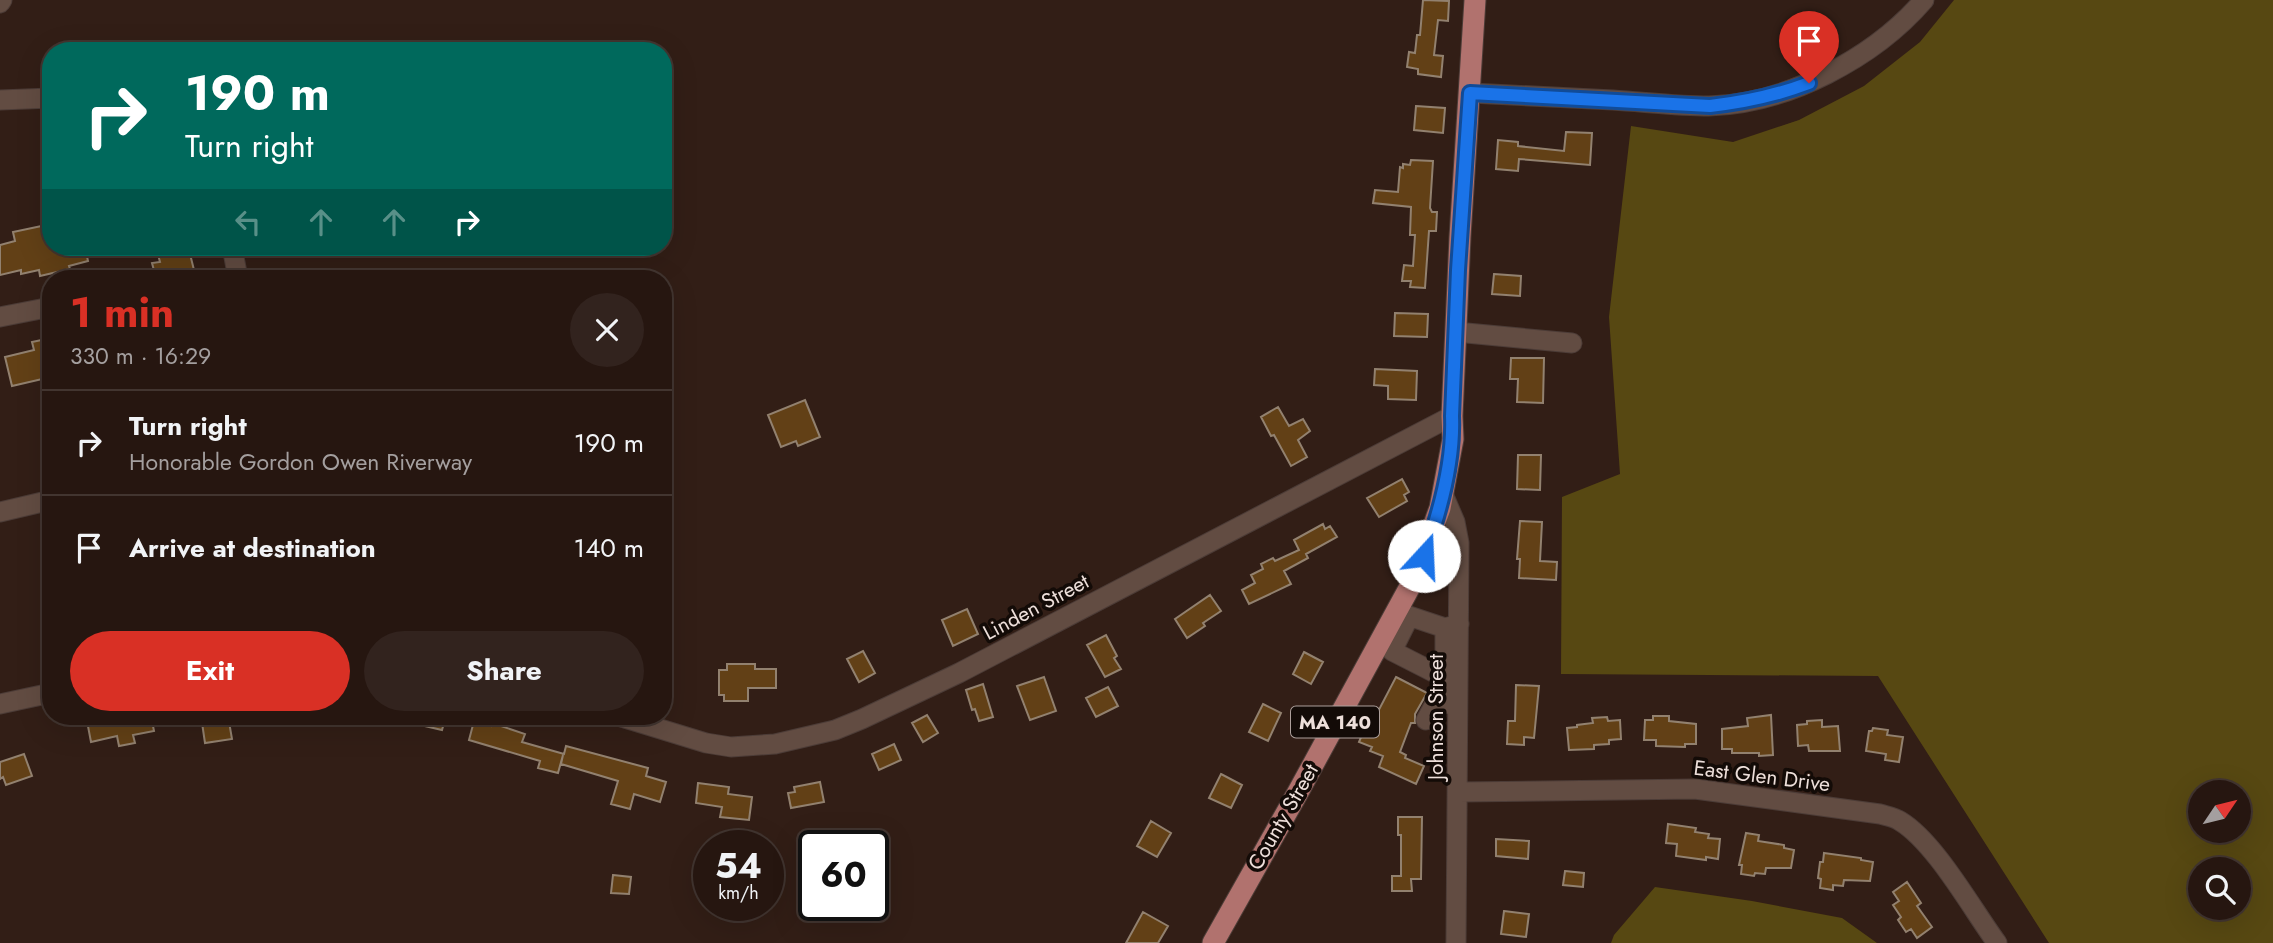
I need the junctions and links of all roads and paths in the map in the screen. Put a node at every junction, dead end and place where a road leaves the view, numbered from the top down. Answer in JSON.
{"nodes":[{"id":1,"x":1475,"y":0,"type":"edge"},
{"id":2,"x":1924,"y":0,"type":"edge"},
{"id":3,"x":1470,"y":93,"type":"junction"},
{"id":4,"x":42,"y":98,"type":"edge"},
{"id":5,"x":0,"y":100,"type":"edge"},
{"id":6,"x":42,"y":309,"type":"edge"},
{"id":7,"x":0,"y":317,"type":"edge"},
{"id":8,"x":1456,"y":332,"type":"junction"},
{"id":9,"x":1572,"y":343,"type":"dead end"},
{"id":10,"x":1452,"y":416,"type":"junction"},
{"id":11,"x":1443,"y":494,"type":"junction"},
{"id":12,"x":42,"y":502,"type":"edge"},
{"id":13,"x":0,"y":512,"type":"edge"},
{"id":14,"x":1403,"y":614,"type":"junction"},
{"id":15,"x":1452,"y":626,"type":"junction"},
{"id":16,"x":1437,"y":673,"type":"junction"},
{"id":17,"x":42,"y":695,"type":"edge"},
{"id":18,"x":1437,"y":699,"type":"junction"},
{"id":19,"x":0,"y":704,"type":"edge"},
{"id":20,"x":1459,"y":709,"type":"junction"},
{"id":21,"x":1426,"y":720,"type":"dead end"},
{"id":22,"x":647,"y":725,"type":"edge"},
{"id":23,"x":1459,"y":792,"type":"junction"},
{"id":24,"x":1213,"y":943,"type":"edge"},
{"id":25,"x":1456,"y":943,"type":"edge"},
{"id":26,"x":1997,"y":943,"type":"edge"}],
"edges":[{"from":1,"to":3,"type":"main road","name":"County Street","number":"MA 140"},
{"from":2,"to":3,"type":"street"},
{"from":3,"to":8,"type":"main road","name":"County Street","number":"MA 140"},
{"from":4,"to":5,"type":"street"},
{"from":6,"to":7,"type":"street"},
{"from":8,"to":9,"type":"street"},
{"from":8,"to":10,"type":"main road","name":"County Street","number":"MA 140"},
{"from":10,"to":11,"type":"main road","name":"County Street","number":"MA 140"},
{"from":10,"to":22,"type":"street","name":"Linden Street"},
{"from":11,"to":14,"type":"main road","name":"County Street","number":"MA 140"},
{"from":11,"to":15,"type":"street","name":"Johnson Street"},
{"from":12,"to":13,"type":"street"},
{"from":14,"to":15,"type":"street"},
{"from":14,"to":16,"type":"street"},
{"from":14,"to":24,"type":"main road","name":"County Street","number":"MA 140"},
{"from":15,"to":16,"type":"street"},
{"from":15,"to":20,"type":"street","name":"Johnson Street"},
{"from":16,"to":18,"type":"street"},
{"from":17,"to":19,"type":"street"},
{"from":18,"to":20,"type":"street"},
{"from":18,"to":21,"type":"street"},
{"from":20,"to":23,"type":"street","name":"Johnson Street"},
{"from":23,"to":25,"type":"street","name":"Johnson Street"},
{"from":23,"to":26,"type":"street","name":"East Glen Drive"}]}
